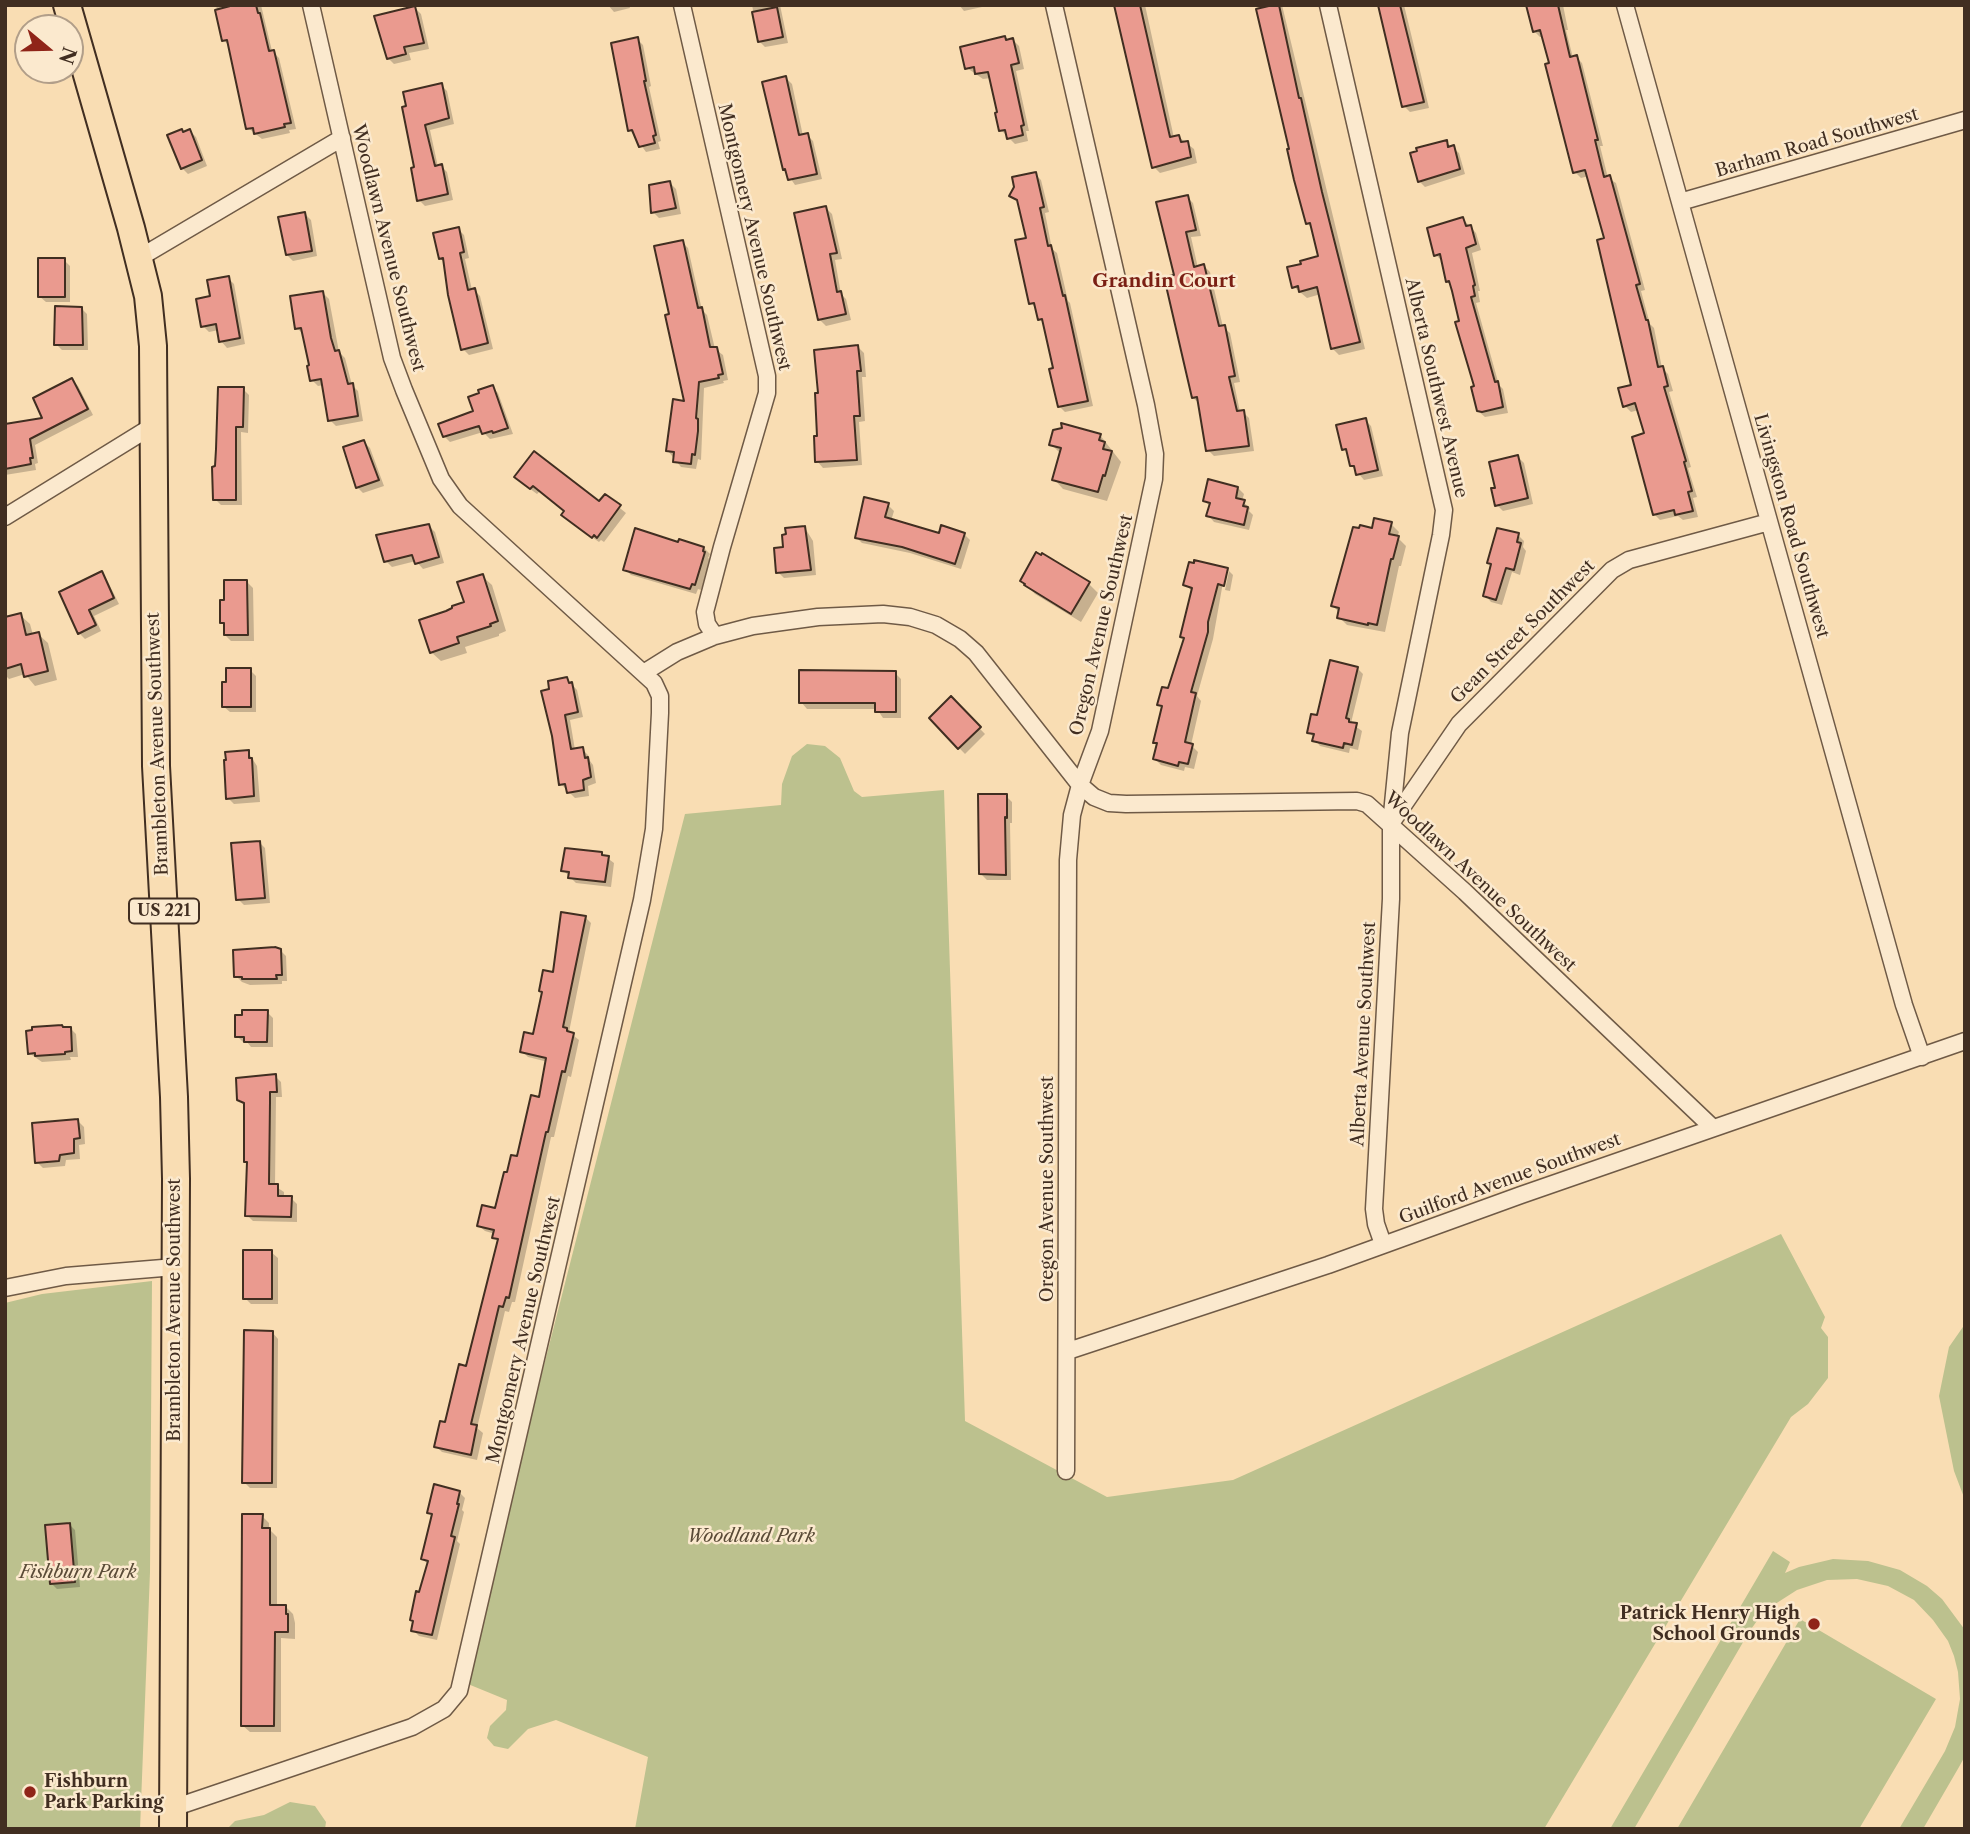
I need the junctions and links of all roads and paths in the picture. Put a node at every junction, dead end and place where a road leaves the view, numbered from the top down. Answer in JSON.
{"nodes":[{"id":1,"x":67,"y":5,"type":"edge"},
{"id":2,"x":311,"y":5,"type":"edge"},
{"id":3,"x":682,"y":5,"type":"edge"},
{"id":4,"x":1054,"y":5,"type":"edge"},
{"id":5,"x":1328,"y":5,"type":"edge"},
{"id":6,"x":1625,"y":5,"type":"edge"},
{"id":7,"x":1965,"y":120,"type":"edge"},
{"id":8,"x":342,"y":138,"type":"junction"},
{"id":9,"x":1680,"y":202,"type":"junction"},
{"id":10,"x":139,"y":258,"type":"junction"},
{"id":11,"x":154,"y":425,"type":"junction"},
{"id":12,"x":5,"y":517,"type":"edge"},
{"id":13,"x":1769,"y":522,"type":"junction"},
{"id":14,"x":715,"y":636,"type":"junction"},
{"id":15,"x":645,"y":672,"type":"junction"},
{"id":16,"x":1080,"y":785,"type":"junction"},
{"id":17,"x":1391,"y":824,"type":"junction"},
{"id":18,"x":1965,"y":1041,"type":"edge"},
{"id":19,"x":1922,"y":1057,"type":"junction"},
{"id":20,"x":1713,"y":1128,"type":"junction"},
{"id":21,"x":1384,"y":1244,"type":"junction"},
{"id":22,"x":176,"y":1267,"type":"junction"},
{"id":23,"x":5,"y":1288,"type":"edge"},
{"id":24,"x":1068,"y":1351,"type":"junction"},
{"id":25,"x":1066,"y":1471,"type":"dead end"},
{"id":26,"x":173,"y":1818,"type":"edge"}],
"edges":[{"from":1,"to":10,"type":"main road","name":"Brambleton Avenue Southwest","number":"US 221"},
{"from":2,"to":8,"type":"street","name":"Woodlawn Avenue Southwest"},
{"from":3,"to":14,"type":"street","name":"Montgomery Avenue Southwest"},
{"from":4,"to":16,"type":"street","name":"Oregon Avenue Southwest"},
{"from":5,"to":17,"type":"street","name":"Alberta Southwest Avenue"},
{"from":6,"to":9,"type":"street","name":"Livingston Road Southwest"},
{"from":7,"to":9,"type":"street","name":"Barham Road Southwest"},
{"from":8,"to":10,"type":"street"},
{"from":8,"to":15,"type":"street","name":"Woodlawn Avenue Southwest"},
{"from":9,"to":13,"type":"street","name":"Livingston Road Southwest"},
{"from":10,"to":11,"type":"main road","name":"Brambleton Avenue Southwest","number":"US 221"},
{"from":11,"to":12,"type":"street"},
{"from":11,"to":22,"type":"main road","name":"Brambleton Avenue Southwest","number":"US 221"},
{"from":13,"to":17,"type":"street","name":"Gean Street Southwest"},
{"from":13,"to":19,"type":"street","name":"Livingston Road Southwest"},
{"from":14,"to":15,"type":"street","name":"Woodlawn Avenue Southwest"},
{"from":14,"to":16,"type":"street","name":"Woodlawn Avenue Southwest"},
{"from":15,"to":26,"type":"street","name":"Montgomery Avenue Southwest"},
{"from":16,"to":17,"type":"street","name":"Woodlawn Avenue Southwest"},
{"from":16,"to":24,"type":"street","name":"Oregon Avenue Southwest"},
{"from":17,"to":20,"type":"street","name":"Woodlawn Avenue Southwest"},
{"from":17,"to":21,"type":"street","name":"Alberta Avenue Southwest"},
{"from":18,"to":19,"type":"street","name":"Guilford Avenue Southwest"},
{"from":19,"to":20,"type":"street","name":"Guilford Avenue Southwest"},
{"from":20,"to":21,"type":"street","name":"Guilford Avenue Southwest"},
{"from":21,"to":24,"type":"street","name":"Guilford Avenue Southwest"},
{"from":22,"to":23,"type":"street"},
{"from":22,"to":26,"type":"main road","name":"Brambleton Avenue Southwest","number":"US 221"},
{"from":24,"to":25,"type":"street","name":"Oregon Avenue Southwest"}]}
